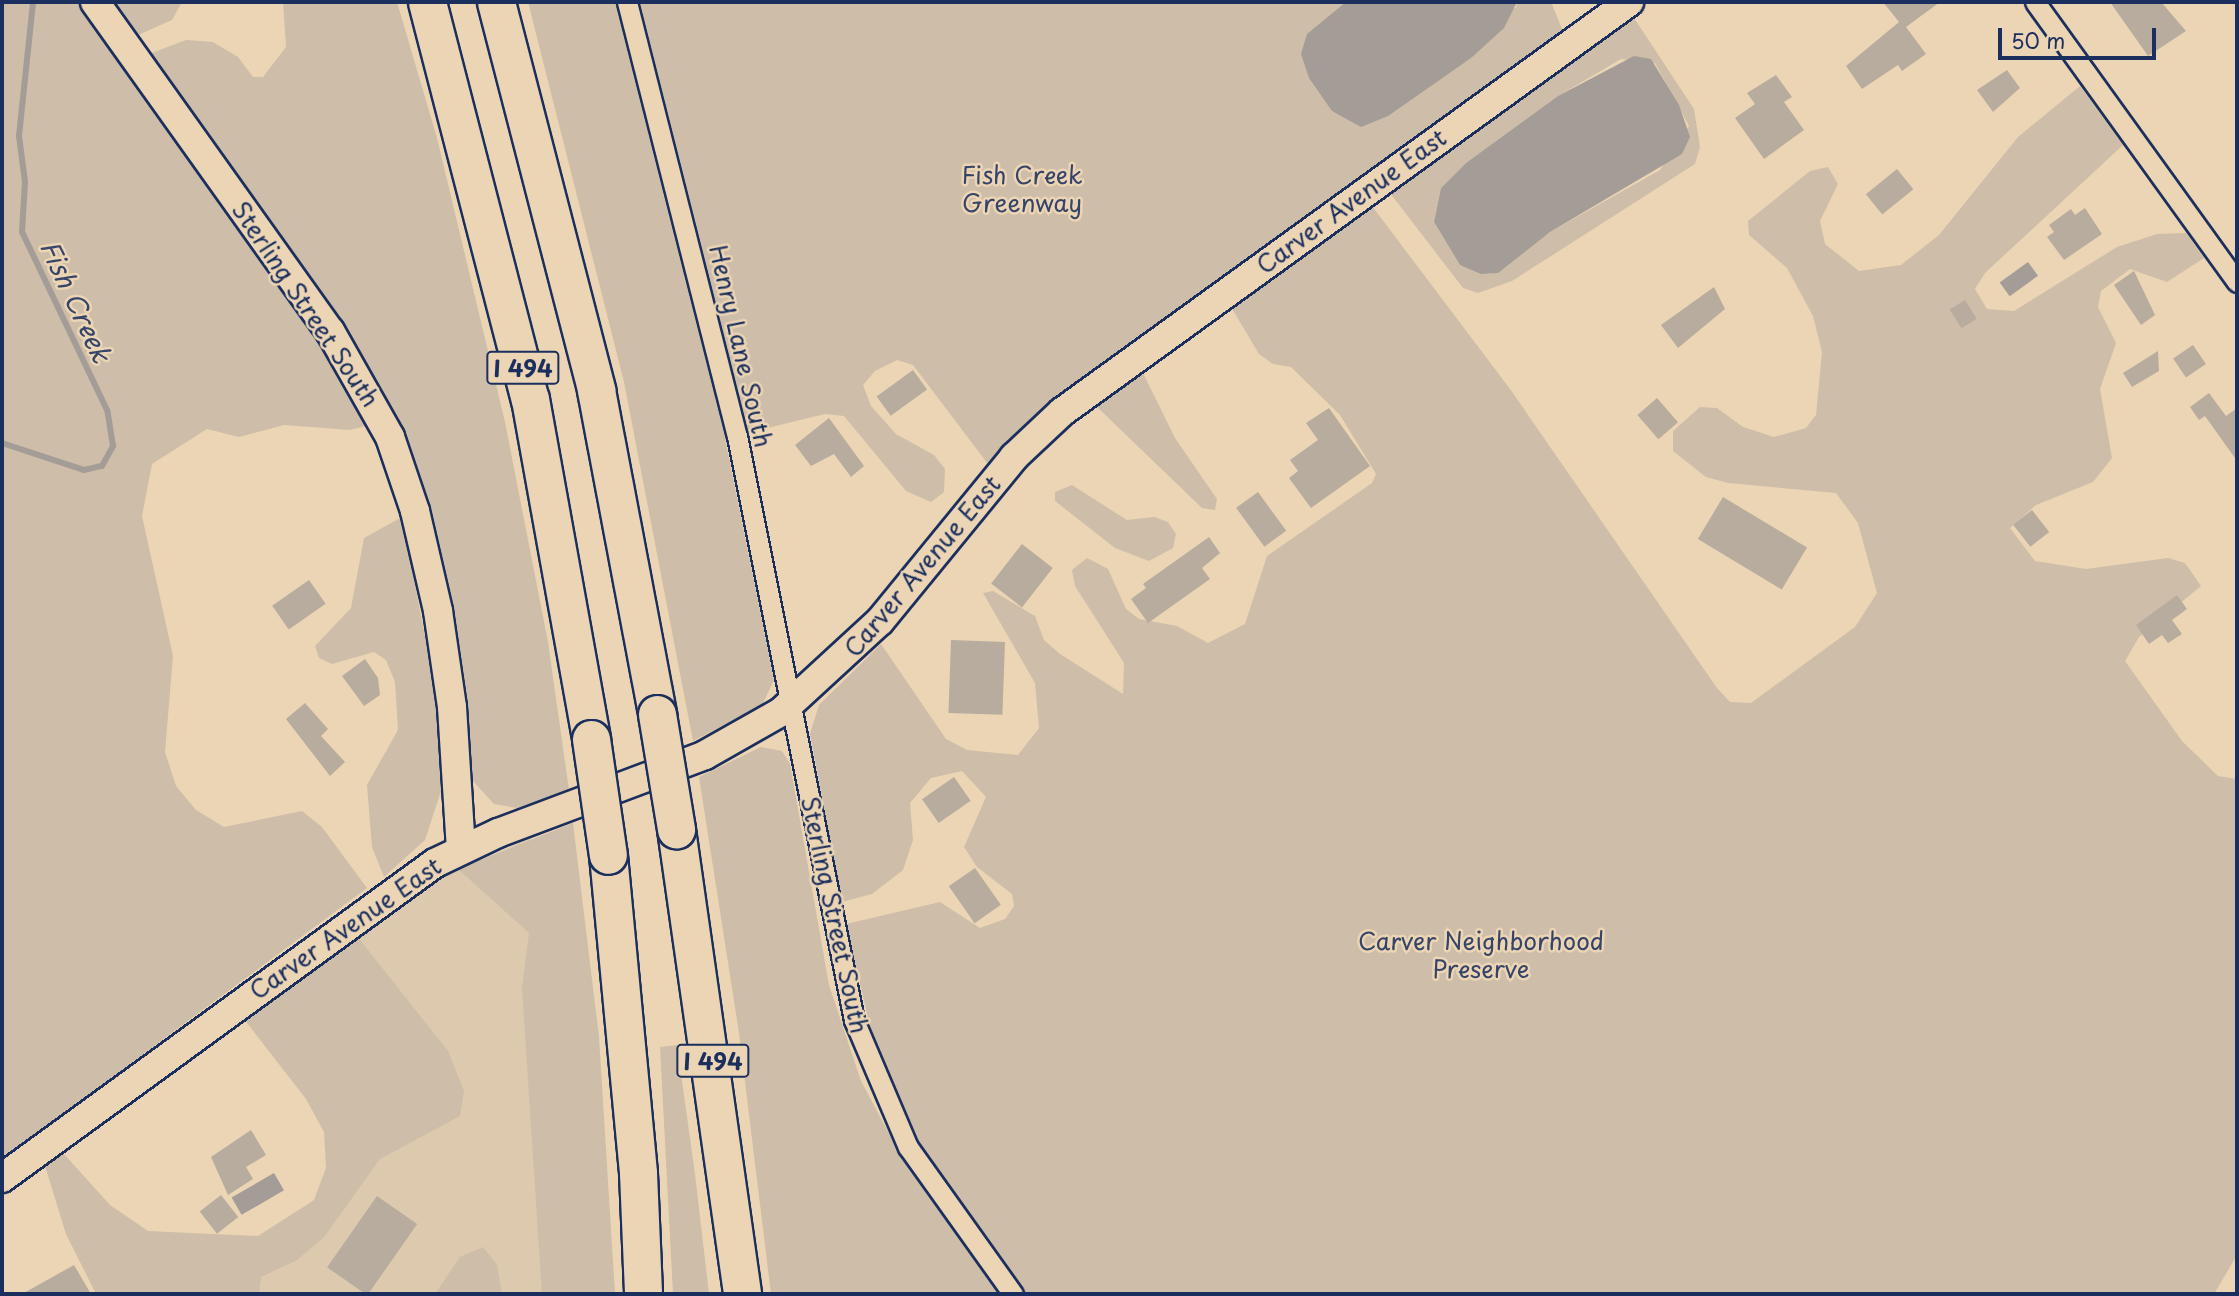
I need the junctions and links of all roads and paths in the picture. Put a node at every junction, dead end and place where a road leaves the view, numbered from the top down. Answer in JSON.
{"nodes":[{"id":1,"x":95,"y":2,"type":"edge"},
{"id":2,"x":427,"y":2,"type":"edge"},
{"id":3,"x":496,"y":2,"type":"edge"},
{"id":4,"x":627,"y":2,"type":"edge"},
{"id":5,"x":1629,"y":2,"type":"edge"},
{"id":6,"x":2035,"y":2,"type":"edge"},
{"id":7,"x":2237,"y":282,"type":"edge"},
{"id":8,"x":792,"y":704,"type":"junction"},
{"id":9,"x":461,"y":849,"type":"junction"},
{"id":10,"x":2,"y":1178,"type":"edge"},
{"id":11,"x":643,"y":1294,"type":"edge"},
{"id":12,"x":741,"y":1294,"type":"edge"},
{"id":13,"x":1013,"y":1294,"type":"edge"}],
"edges":[{"from":1,"to":9,"type":"street","name":"Sterling Street South"},
{"from":2,"to":11,"type":"highway","number":"I 494","bridge":true},
{"from":3,"to":12,"type":"highway","number":"I 494","bridge":true},
{"from":4,"to":8,"type":"street","name":"Henry Lane South"},
{"from":5,"to":8,"type":"street","name":"Carver Avenue East"},
{"from":6,"to":7,"type":"street"},
{"from":8,"to":9,"type":"street","name":"Carver Avenue East"},
{"from":8,"to":13,"type":"street","name":"Sterling Street South"},
{"from":9,"to":10,"type":"street","name":"Carver Avenue East"}]}
